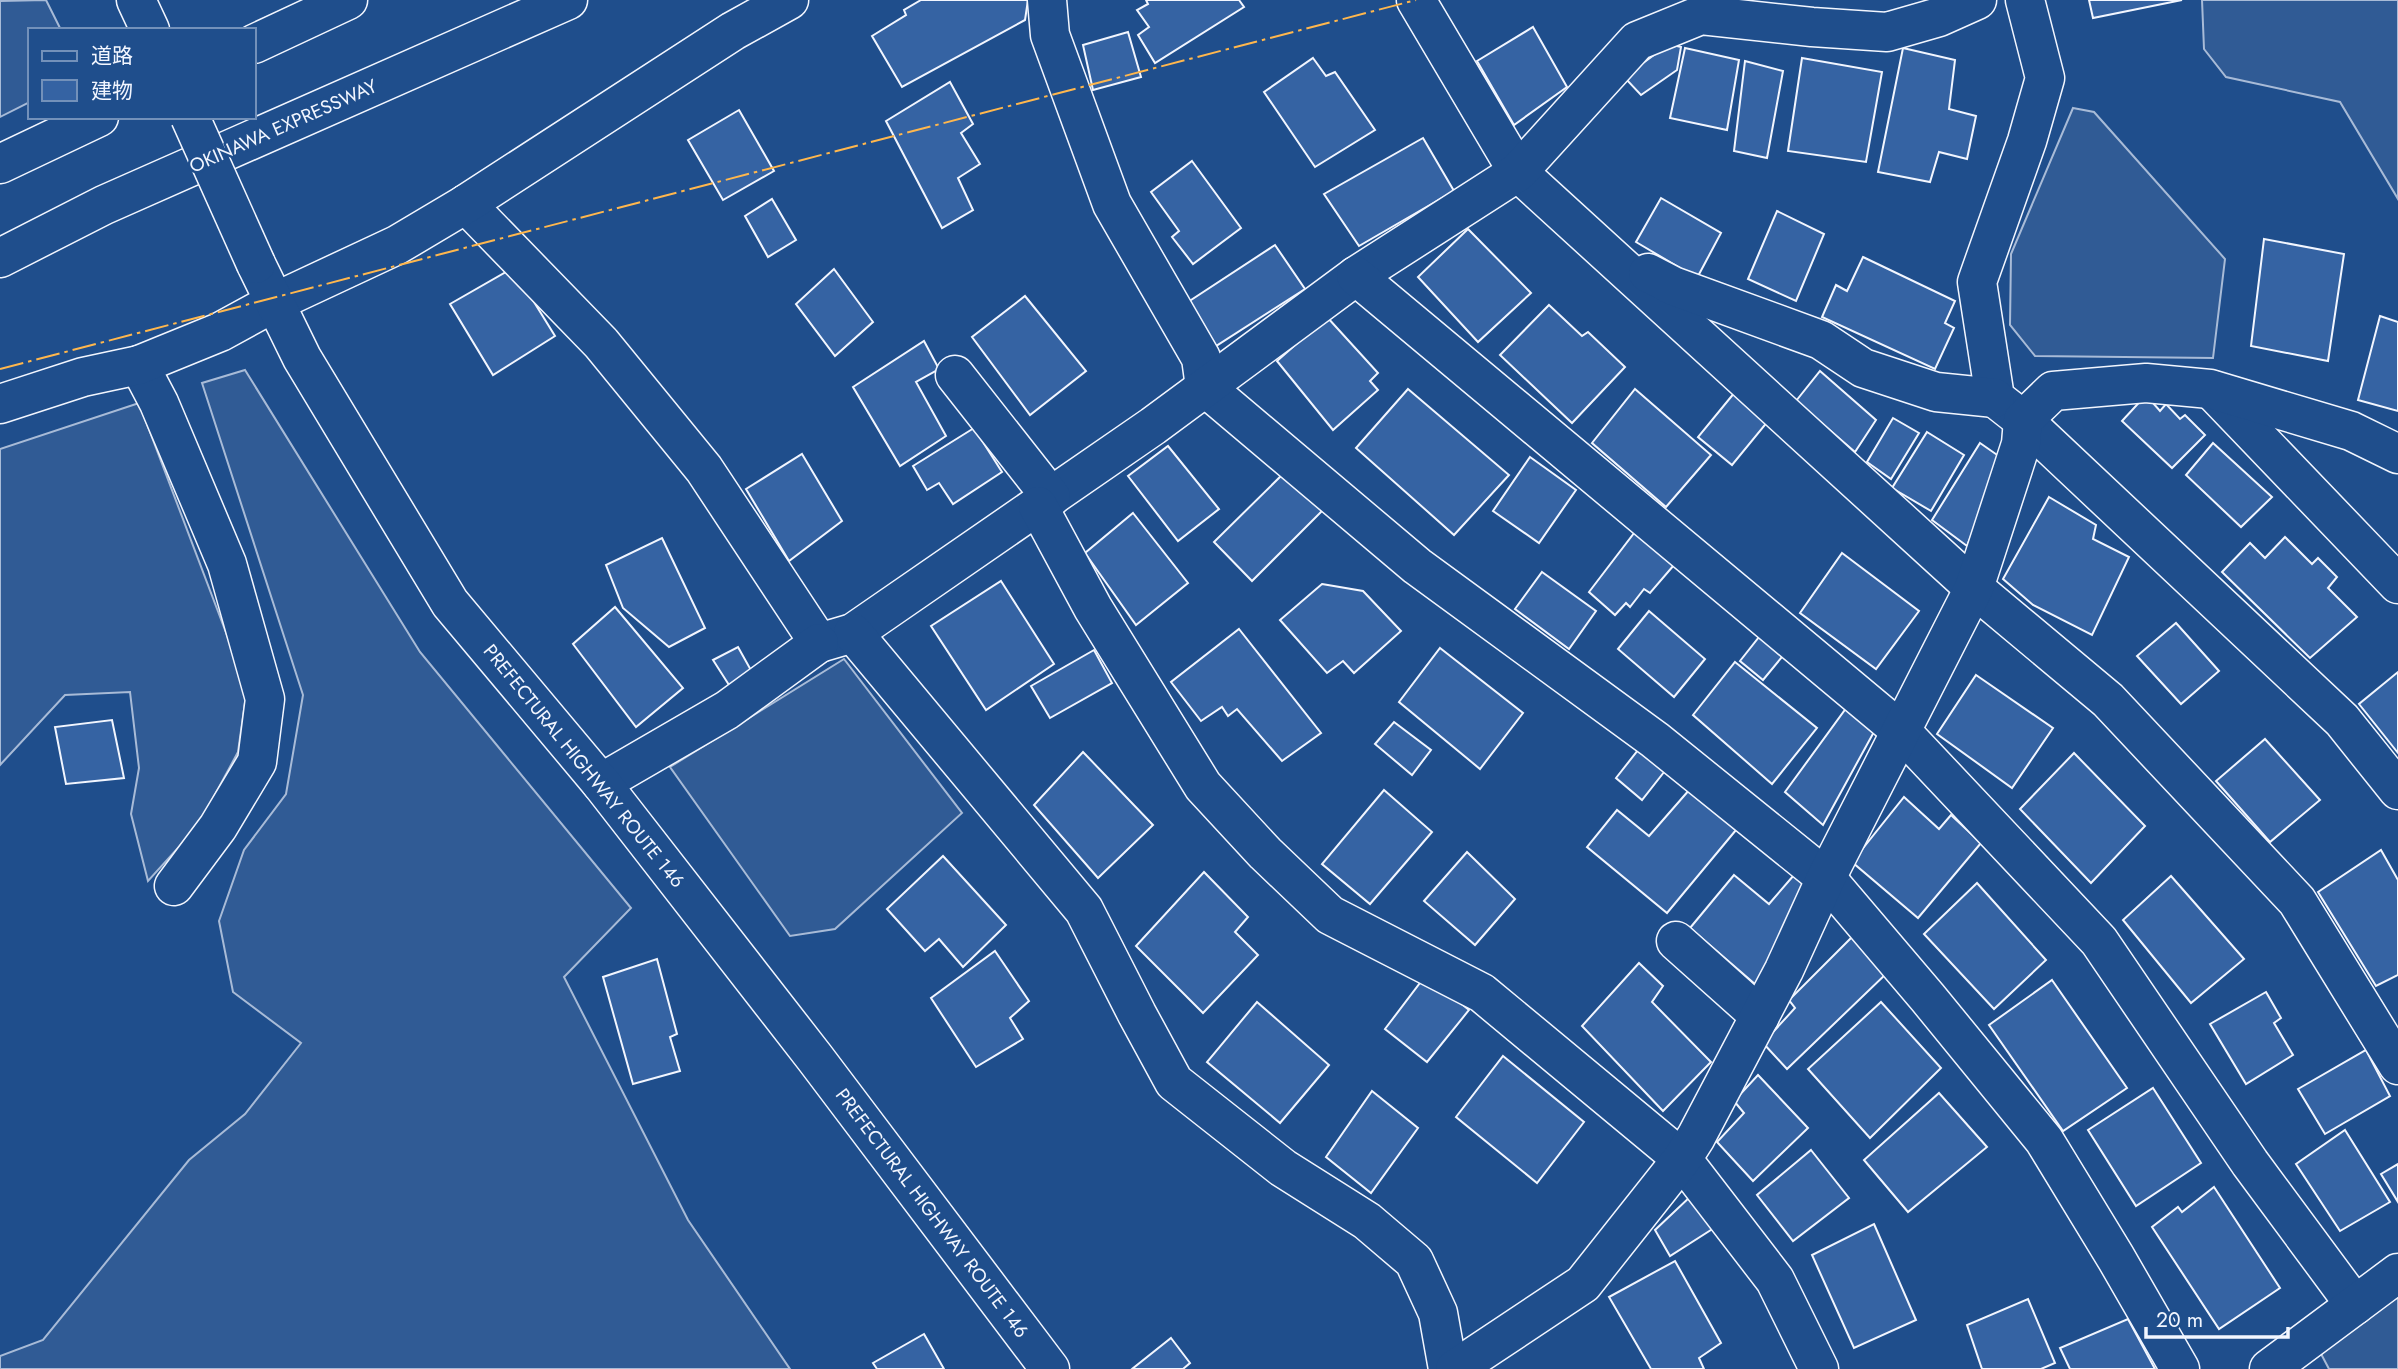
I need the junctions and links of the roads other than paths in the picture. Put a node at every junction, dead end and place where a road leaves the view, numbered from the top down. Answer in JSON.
{"nodes":[{"id":1,"x":136,"y":0,"type":"edge"},
{"id":2,"x":348,"y":0,"type":"edge"},
{"id":3,"x":568,"y":0,"type":"edge"},
{"id":4,"x":789,"y":0,"type":"edge"},
{"id":5,"x":1047,"y":0,"type":"edge"},
{"id":6,"x":1416,"y":0,"type":"edge"},
{"id":7,"x":1977,"y":0,"type":"edge"},
{"id":8,"x":2025,"y":0,"type":"edge"},
{"id":9,"x":149,"y":28,"type":"edge"},
{"id":10,"x":256,"y":43,"type":"edge"},
{"id":11,"x":95,"y":119,"type":"edge"},
{"id":12,"x":191,"y":119,"type":"edge"},
{"id":13,"x":0,"y":164,"type":"edge"},
{"id":14,"x":1518,"y":172,"type":"junction"},
{"id":15,"x":466,"y":204,"type":"junction"},
{"id":16,"x":1608,"y":252,"type":"junction"},
{"id":17,"x":0,"y":258,"type":"edge"},
{"id":18,"x":1356,"y":276,"type":"junction"},
{"id":19,"x":273,"y":303,"type":"junction"},
{"id":20,"x":139,"y":365,"type":"junction"},
{"id":21,"x":956,"y":375,"type":"dead end"},
{"id":22,"x":1205,"y":387,"type":"junction"},
{"id":23,"x":2210,"y":389,"type":"junction"},
{"id":24,"x":0,"y":404,"type":"edge"},
{"id":25,"x":2009,"y":408,"type":"junction"},
{"id":26,"x":2398,"y":454,"type":"edge"},
{"id":27,"x":1044,"y":501,"type":"junction"},
{"id":28,"x":2398,"y":584,"type":"edge"},
{"id":29,"x":1974,"y":588,"type":"junction"},
{"id":30,"x":836,"y":638,"type":"junction"},
{"id":31,"x":1901,"y":732,"type":"junction"},
{"id":32,"x":601,"y":783,"type":"junction"},
{"id":33,"x":2398,"y":790,"type":"edge"},
{"id":34,"x":1826,"y":878,"type":"junction"},
{"id":35,"x":174,"y":886,"type":"dead end"},
{"id":36,"x":1676,"y":941,"type":"dead end"},
{"id":37,"x":1760,"y":1016,"type":"junction"},
{"id":38,"x":2398,"y":1065,"type":"edge"},
{"id":39,"x":1682,"y":1159,"type":"junction"},
{"id":40,"x":2398,"y":1273,"type":"edge"},
{"id":41,"x":2355,"y":1305,"type":"junction"},
{"id":42,"x":2272,"y":1368,"type":"edge"},
{"id":43,"x":1050,"y":1369,"type":"edge"},
{"id":44,"x":1448,"y":1369,"type":"edge"},
{"id":45,"x":1455,"y":1369,"type":"edge"},
{"id":46,"x":1819,"y":1369,"type":"edge"},
{"id":47,"x":2180,"y":1369,"type":"edge"}],
"edges":[{"from":1,"to":9,"type":"main road"},
{"from":2,"to":10,"type":"main road"},
{"from":3,"to":17,"type":"main road","name":"OKINAWA EXPRESSWAY"},
{"from":4,"to":15,"type":"main road"},
{"from":5,"to":22,"type":"main road"},
{"from":6,"to":14,"type":"main road"},
{"from":7,"to":14,"type":"main road"},
{"from":8,"to":25,"type":"main road"},
{"from":11,"to":13,"type":"main road"},
{"from":12,"to":19,"type":"main road","name":"PREFECTURAL HIGHWAY ROUTE 146","bridge":true},
{"from":14,"to":16,"type":"main road"},
{"from":14,"to":18,"type":"main road"},
{"from":15,"to":19,"type":"main road"},
{"from":15,"to":30,"type":"main road"},
{"from":16,"to":25,"type":"main road"},
{"from":16,"to":29,"type":"main road"},
{"from":18,"to":22,"type":"main road"},
{"from":18,"to":31,"type":"main road"},
{"from":19,"to":20,"type":"main road"},
{"from":19,"to":32,"type":"main road","name":"PREFECTURAL HIGHWAY ROUTE 146"},
{"from":20,"to":24,"type":"main road"},
{"from":20,"to":35,"type":"main road"},
{"from":21,"to":27,"type":"main road"},
{"from":22,"to":27,"type":"main road"},
{"from":22,"to":34,"type":"main road"},
{"from":23,"to":25,"type":"main road"},
{"from":23,"to":26,"type":"main road"},
{"from":23,"to":28,"type":"main road"},
{"from":25,"to":29,"type":"main road"},
{"from":25,"to":33,"type":"main road"},
{"from":27,"to":30,"type":"main road"},
{"from":27,"to":39,"type":"main road"},
{"from":29,"to":31,"type":"main road"},
{"from":29,"to":38,"type":"main road"},
{"from":30,"to":32,"type":"main road"},
{"from":30,"to":44,"type":"main road"},
{"from":31,"to":34,"type":"main road"},
{"from":31,"to":41,"type":"main road"},
{"from":32,"to":43,"type":"main road","name":"PREFECTURAL HIGHWAY ROUTE 146"},
{"from":34,"to":37,"type":"main road"},
{"from":34,"to":47,"type":"main road"},
{"from":36,"to":37,"type":"main road"},
{"from":37,"to":39,"type":"main road"},
{"from":39,"to":45,"type":"main road"},
{"from":39,"to":46,"type":"main road"},
{"from":40,"to":41,"type":"main road"},
{"from":41,"to":42,"type":"main road"}]}
